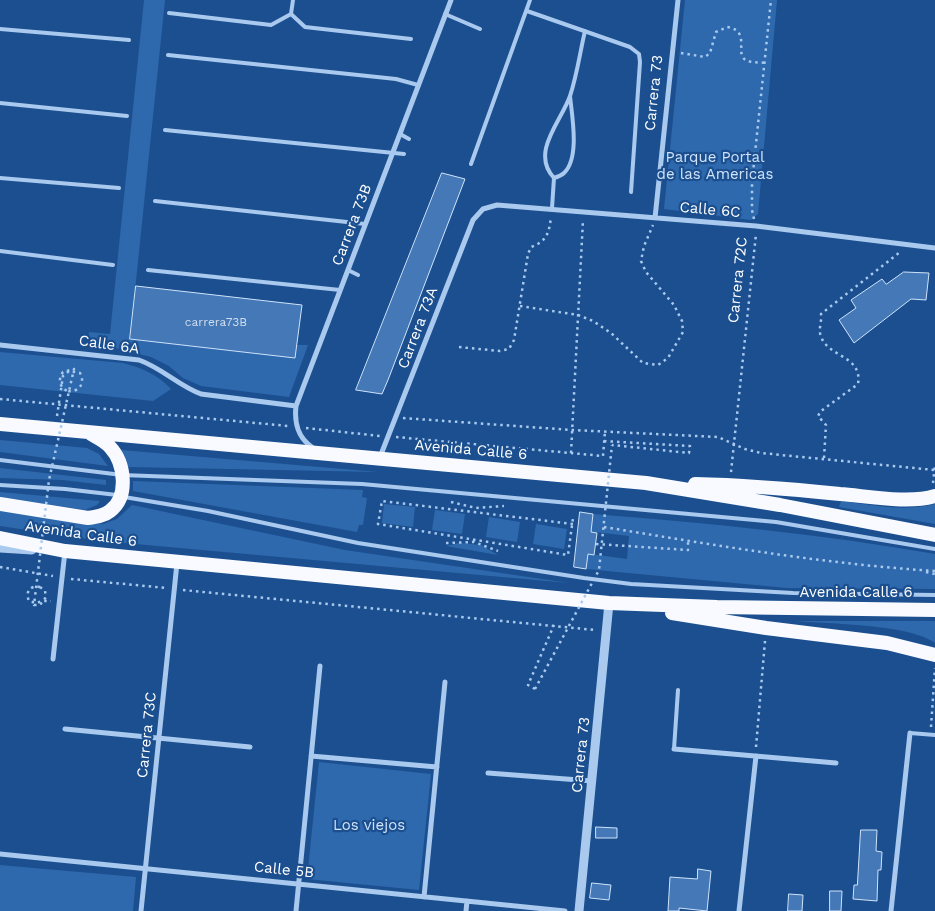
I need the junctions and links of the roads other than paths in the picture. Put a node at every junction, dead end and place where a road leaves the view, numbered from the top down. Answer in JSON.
{"nodes":[{"id":1,"x":293,"y":0,"type":"edge"},
{"id":2,"x":450,"y":0,"type":"edge"},
{"id":3,"x":530,"y":0,"type":"edge"},
{"id":4,"x":678,"y":0,"type":"edge"},
{"id":5,"x":527,"y":11,"type":"junction"},
{"id":6,"x":169,"y":13,"type":"dead end"},
{"id":7,"x":292,"y":14,"type":"junction"},
{"id":8,"x":445,"y":14,"type":"junction"},
{"id":9,"x":0,"y":29,"type":"edge"},
{"id":10,"x":480,"y":29,"type":"dead end"},
{"id":11,"x":585,"y":31,"type":"junction"},
{"id":12,"x":411,"y":39,"type":"dead end"},
{"id":13,"x":129,"y":40,"type":"dead end"},
{"id":14,"x":168,"y":55,"type":"dead end"},
{"id":15,"x":418,"y":85,"type":"junction"},
{"id":16,"x":570,"y":96,"type":"junction"},
{"id":17,"x":0,"y":103,"type":"edge"},
{"id":18,"x":128,"y":116,"type":"dead end"},
{"id":19,"x":165,"y":130,"type":"dead end"},
{"id":20,"x":400,"y":134,"type":"junction"},
{"id":21,"x":409,"y":140,"type":"dead end"},
{"id":22,"x":393,"y":152,"type":"junction"},
{"id":23,"x":404,"y":154,"type":"dead end"},
{"id":24,"x":471,"y":164,"type":"dead end"},
{"id":25,"x":0,"y":178,"type":"edge"},
{"id":26,"x":554,"y":178,"type":"junction"},
{"id":27,"x":119,"y":188,"type":"dead end"},
{"id":28,"x":631,"y":192,"type":"dead end"},
{"id":29,"x":155,"y":201,"type":"dead end"},
{"id":30,"x":552,"y":208,"type":"junction"},
{"id":31,"x":483,"y":209,"type":"joint"},
{"id":32,"x":655,"y":218,"type":"junction"},
{"id":33,"x":365,"y":224,"type":"junction"},
{"id":34,"x":935,"y":248,"type":"edge"},
{"id":35,"x":0,"y":251,"type":"edge"},
{"id":36,"x":113,"y":265,"type":"dead end"},
{"id":37,"x":148,"y":270,"type":"dead end"},
{"id":38,"x":348,"y":270,"type":"junction"},
{"id":39,"x":358,"y":275,"type":"dead end"},
{"id":40,"x":340,"y":290,"type":"junction"},
{"id":41,"x":0,"y":345,"type":"edge"},
{"id":42,"x":296,"y":406,"type":"junction"},
{"id":43,"x":0,"y":424,"type":"edge"},
{"id":44,"x":88,"y":432,"type":"junction"},
{"id":45,"x":320,"y":453,"type":"junction"},
{"id":46,"x":380,"y":458,"type":"junction"},
{"id":47,"x":0,"y":460,"type":"edge"},
{"id":48,"x":122,"y":475,"type":"junction"},
{"id":49,"x":646,"y":483,"type":"junction"},
{"id":50,"x":0,"y":485,"type":"edge"},
{"id":51,"x":120,"y":496,"type":"junction"},
{"id":52,"x":933,"y":497,"type":"edge"},
{"id":53,"x":0,"y":504,"type":"edge"},
{"id":54,"x":935,"y":535,"type":"edge"},
{"id":55,"x":0,"y":538,"type":"edge"},
{"id":56,"x":0,"y":548,"type":"edge"},
{"id":57,"x":935,"y":549,"type":"edge"},
{"id":58,"x":65,"y":551,"type":"junction"},
{"id":59,"x":177,"y":562,"type":"junction"},
{"id":60,"x":935,"y":595,"type":"edge"},
{"id":61,"x":610,"y":602,"type":"junction"},
{"id":62,"x":935,"y":610,"type":"edge"},
{"id":63,"x":935,"y":655,"type":"edge"},
{"id":64,"x":53,"y":659,"type":"dead end"},
{"id":65,"x":320,"y":666,"type":"dead end"},
{"id":66,"x":445,"y":682,"type":"dead end"},
{"id":67,"x":678,"y":690,"type":"dead end"},
{"id":68,"x":65,"y":729,"type":"dead end"},
{"id":69,"x":910,"y":733,"type":"joint"},
{"id":70,"x":933,"y":735,"type":"edge"},
{"id":71,"x":159,"y":738,"type":"junction"},
{"id":72,"x":250,"y":747,"type":"dead end"},
{"id":73,"x":674,"y":748,"type":"joint"},
{"id":74,"x":311,"y":756,"type":"junction"},
{"id":75,"x":756,"y":756,"type":"junction"},
{"id":76,"x":836,"y":764,"type":"dead end"},
{"id":77,"x":437,"y":767,"type":"junction"},
{"id":78,"x":488,"y":773,"type":"dead end"},
{"id":79,"x":592,"y":781,"type":"junction"},
{"id":80,"x":0,"y":854,"type":"edge"},
{"id":81,"x":146,"y":869,"type":"junction"},
{"id":82,"x":298,"y":884,"type":"junction"},
{"id":83,"x":424,"y":897,"type":"junction"},
{"id":84,"x":467,"y":901,"type":"junction"},
{"id":85,"x":141,"y":911,"type":"edge"},
{"id":86,"x":296,"y":911,"type":"edge"},
{"id":87,"x":466,"y":911,"type":"edge"},
{"id":88,"x":565,"y":911,"type":"edge"},
{"id":89,"x":579,"y":911,"type":"edge"},
{"id":90,"x":739,"y":911,"type":"edge"},
{"id":91,"x":892,"y":911,"type":"edge"}],
"edges":[{"from":1,"to":7,"type":"lane"},
{"from":2,"to":8,"type":"street","name":"Carrera 73B"},
{"from":3,"to":5,"type":"lane"},
{"from":4,"to":32,"type":"street","name":"Carrera 73"},
{"from":5,"to":11,"type":"lane"},
{"from":5,"to":24,"type":"lane"},
{"from":6,"to":7,"type":"lane"},
{"from":7,"to":12,"type":"lane"},
{"from":8,"to":10,"type":"lane"},
{"from":8,"to":15,"type":"street","name":"Carrera 73B"},
{"from":9,"to":13,"type":"lane"},
{"from":11,"to":16,"type":"lane"},
{"from":11,"to":28,"type":"lane"},
{"from":14,"to":15,"type":"lane"},
{"from":15,"to":20,"type":"street","name":"Carrera 73B"},
{"from":16,"to":26,"type":"lane"},
{"from":16,"to":26,"type":"lane"},
{"from":17,"to":18,"type":"lane"},
{"from":19,"to":22,"type":"lane"},
{"from":20,"to":21,"type":"lane"},
{"from":20,"to":22,"type":"street","name":"Carrera 73B"},
{"from":22,"to":23,"type":"lane"},
{"from":22,"to":33,"type":"street","name":"Carrera 73B"},
{"from":25,"to":27,"type":"lane"},
{"from":26,"to":30,"type":"lane"},
{"from":29,"to":33,"type":"lane"},
{"from":30,"to":31,"type":"street","name":"Calle 6C"},
{"from":30,"to":32,"type":"street","name":"Calle 6C"},
{"from":31,"to":46,"type":"street","name":"Carrera 73A"},
{"from":32,"to":34,"type":"street","name":"Calle 6C"},
{"from":33,"to":38,"type":"street","name":"Carrera 73B"},
{"from":35,"to":36,"type":"lane"},
{"from":37,"to":40,"type":"lane"},
{"from":38,"to":39,"type":"lane"},
{"from":38,"to":40,"type":"street","name":"Carrera 73B"},
{"from":40,"to":42,"type":"street","name":"Carrera 73B"},
{"from":41,"to":42,"type":"street","name":"Calle 6A"},
{"from":42,"to":45,"type":"street","name":"Carrera 73B"},
{"from":43,"to":44,"type":"highway","name":"Avenida Calle 6"},
{"from":44,"to":45,"type":"highway","name":"Avenida Calle 6"},
{"from":44,"to":48,"type":"highway"},
{"from":45,"to":46,"type":"highway","name":"Avenida Calle 6"},
{"from":46,"to":49,"type":"highway","name":"Avenida Calle 6"},
{"from":47,"to":48,"type":"lane"},
{"from":48,"to":51,"type":"highway"},
{"from":48,"to":57,"type":"lane"},
{"from":49,"to":52,"type":"highway"},
{"from":49,"to":54,"type":"highway","name":"Avenida Calle 6"},
{"from":50,"to":51,"type":"lane"},
{"from":51,"to":53,"type":"highway"},
{"from":51,"to":60,"type":"lane"},
{"from":55,"to":58,"type":"highway","name":"Avenida Calle 6"},
{"from":56,"to":58,"type":"street"},
{"from":58,"to":59,"type":"highway","name":"Avenida Calle 6"},
{"from":58,"to":64,"type":"street"},
{"from":59,"to":61,"type":"highway","name":"Avenida Calle 6"},
{"from":59,"to":71,"type":"street","name":"Carrera 73C"},
{"from":61,"to":62,"type":"highway","name":"Avenida Calle 6"},
{"from":61,"to":63,"type":"highway"},
{"from":61,"to":79,"type":"street","name":"Carrera 73"},
{"from":65,"to":74,"type":"street"},
{"from":66,"to":77,"type":"street"},
{"from":67,"to":73,"type":"lane"},
{"from":68,"to":71,"type":"street"},
{"from":69,"to":70,"type":"lane"},
{"from":69,"to":91,"type":"street"},
{"from":71,"to":72,"type":"street"},
{"from":71,"to":81,"type":"street","name":"Carrera 73C"},
{"from":73,"to":75,"type":"street"},
{"from":74,"to":77,"type":"street"},
{"from":74,"to":82,"type":"street"},
{"from":75,"to":76,"type":"street"},
{"from":75,"to":90,"type":"street"},
{"from":77,"to":83,"type":"street"},
{"from":78,"to":79,"type":"street"},
{"from":79,"to":89,"type":"street","name":"Carrera 73"},
{"from":80,"to":81,"type":"street","name":"Calle 5B"},
{"from":81,"to":82,"type":"street","name":"Calle 5B"},
{"from":81,"to":85,"type":"street","name":"Carrera 73C"},
{"from":82,"to":83,"type":"street","name":"Calle 5B"},
{"from":82,"to":86,"type":"street"},
{"from":83,"to":84,"type":"street","name":"Calle 5B"},
{"from":84,"to":87,"type":"street"},
{"from":84,"to":88,"type":"street","name":"Calle 5B"}]}
